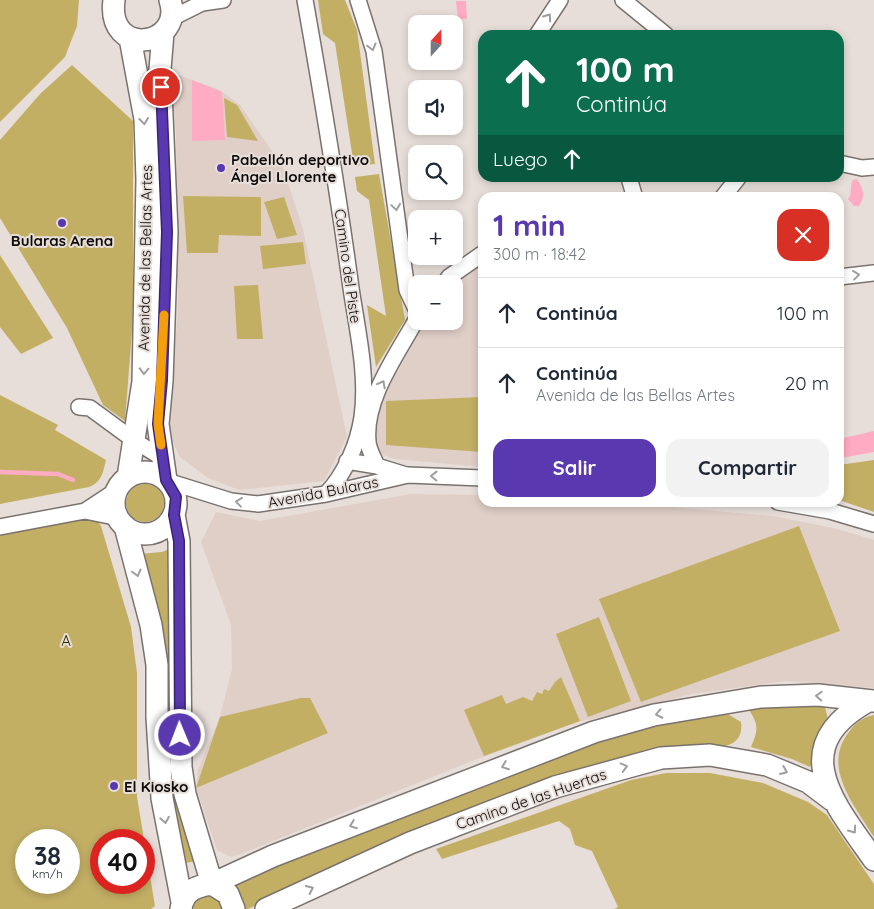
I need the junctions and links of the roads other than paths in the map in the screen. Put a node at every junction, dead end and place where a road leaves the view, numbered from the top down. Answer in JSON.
{"nodes":[{"id":1,"x":114,"y":0,"type":"edge"},
{"id":2,"x":186,"y":0,"type":"edge"},
{"id":3,"x":223,"y":0,"type":"edge"},
{"id":4,"x":305,"y":0,"type":"edge"},
{"id":5,"x":358,"y":0,"type":"edge"},
{"id":6,"x":560,"y":0,"type":"edge"},
{"id":7,"x":623,"y":0,"type":"edge"},
{"id":8,"x":202,"y":3,"type":"junction"},
{"id":9,"x":168,"y":17,"type":"edge"},
{"id":10,"x":540,"y":30,"type":"edge"},
{"id":11,"x":660,"y":30,"type":"edge"},
{"id":12,"x":130,"y":38,"type":"junction"},
{"id":13,"x":844,"y":164,"type":"edge"},
{"id":14,"x":874,"y":167,"type":"edge"},
{"id":15,"x":735,"y":182,"type":"edge"},
{"id":16,"x":727,"y":192,"type":"edge"},
{"id":17,"x":478,"y":257,"type":"edge"},
{"id":18,"x":874,"y":273,"type":"edge"},
{"id":19,"x":452,"y":275,"type":"edge"},
{"id":20,"x":844,"y":276,"type":"edge"},
{"id":21,"x":408,"y":290,"type":"edge"},
{"id":22,"x":411,"y":330,"type":"edge"},
{"id":23,"x":134,"y":448,"type":"junction"},
{"id":24,"x":347,"y":461,"type":"junction"},
{"id":25,"x":377,"y":466,"type":"junction"},
{"id":26,"x":166,"y":473,"type":"junction"},
{"id":27,"x":408,"y":476,"type":"junction"},
{"id":28,"x":478,"y":478,"type":"edge"},
{"id":29,"x":123,"y":483,"type":"junction"},
{"id":30,"x":326,"y":494,"type":"junction"},
{"id":31,"x":804,"y":507,"type":"edge"},
{"id":32,"x":85,"y":511,"type":"junction"},
{"id":33,"x":174,"y":515,"type":"junction"},
{"id":34,"x":122,"y":522,"type":"junction"},
{"id":35,"x":874,"y":524,"type":"edge"},
{"id":36,"x":0,"y":526,"type":"edge"},
{"id":37,"x":871,"y":701,"type":"edge"},
{"id":38,"x":832,"y":800,"type":"junction"},
{"id":39,"x":874,"y":860,"type":"edge"},
{"id":40,"x":212,"y":884,"type":"junction"},
{"id":41,"x":180,"y":907,"type":"edge"},
{"id":42,"x":234,"y":909,"type":"edge"},
{"id":43,"x":266,"y":909,"type":"edge"}],
"edges":[{"from":1,"to":12,"type":"street"},
{"from":2,"to":8,"type":"street"},
{"from":3,"to":8,"type":"street"},
{"from":4,"to":24,"type":"street","name":"Camino del Piste"},
{"from":5,"to":21,"type":"street","one_way":true},
{"from":10,"to":6,"type":"street","one_way":true},
{"from":7,"to":11,"type":"street"},
{"from":8,"to":9,"type":"street"},
{"from":9,"to":12,"type":"street"},
{"from":9,"to":26,"type":"street","name":"Avenida de las Bellas Artes"},
{"from":12,"to":23,"type":"street","name":"Avenida de las Bellas Artes","one_way":true},
{"from":13,"to":14,"type":"street"},
{"from":15,"to":16,"type":"street"},
{"from":17,"to":19,"type":"street"},
{"from":20,"to":18,"type":"street","one_way":true},
{"from":25,"to":22,"type":"street","one_way":true},
{"from":23,"to":26,"type":"street","name":"Avenida Bularas"},
{"from":23,"to":29,"type":"street","name":"Avenida de las Bellas Artes"},
{"from":24,"to":25,"type":"street"},
{"from":24,"to":30,"type":"street","name":"Camino del Piste"},
{"from":25,"to":27,"type":"street"},
{"from":26,"to":29,"type":"street"},
{"from":30,"to":26,"type":"street","name":"Avenida Bularas","one_way":true},
{"from":26,"to":33,"type":"street"},
{"from":28,"to":27,"type":"street","name":"Avenida Bularas","one_way":true},
{"from":27,"to":30,"type":"street","name":"Avenida Bularas"},
{"from":29,"to":32,"type":"street"},
{"from":29,"to":34,"type":"street"},
{"from":31,"to":35,"type":"street"},
{"from":32,"to":34,"type":"street"},
{"from":32,"to":36,"type":"street"},
{"from":33,"to":34,"type":"street"},
{"from":33,"to":40,"type":"street"},
{"from":34,"to":41,"type":"street","one_way":true},
{"from":37,"to":38,"type":"street"},
{"from":37,"to":40,"type":"street","one_way":true},
{"from":38,"to":39,"type":"street","one_way":true},
{"from":43,"to":38,"type":"street","name":"Camino de las Huertas","one_way":true},
{"from":40,"to":41,"type":"street"},
{"from":40,"to":42,"type":"street"}]}
